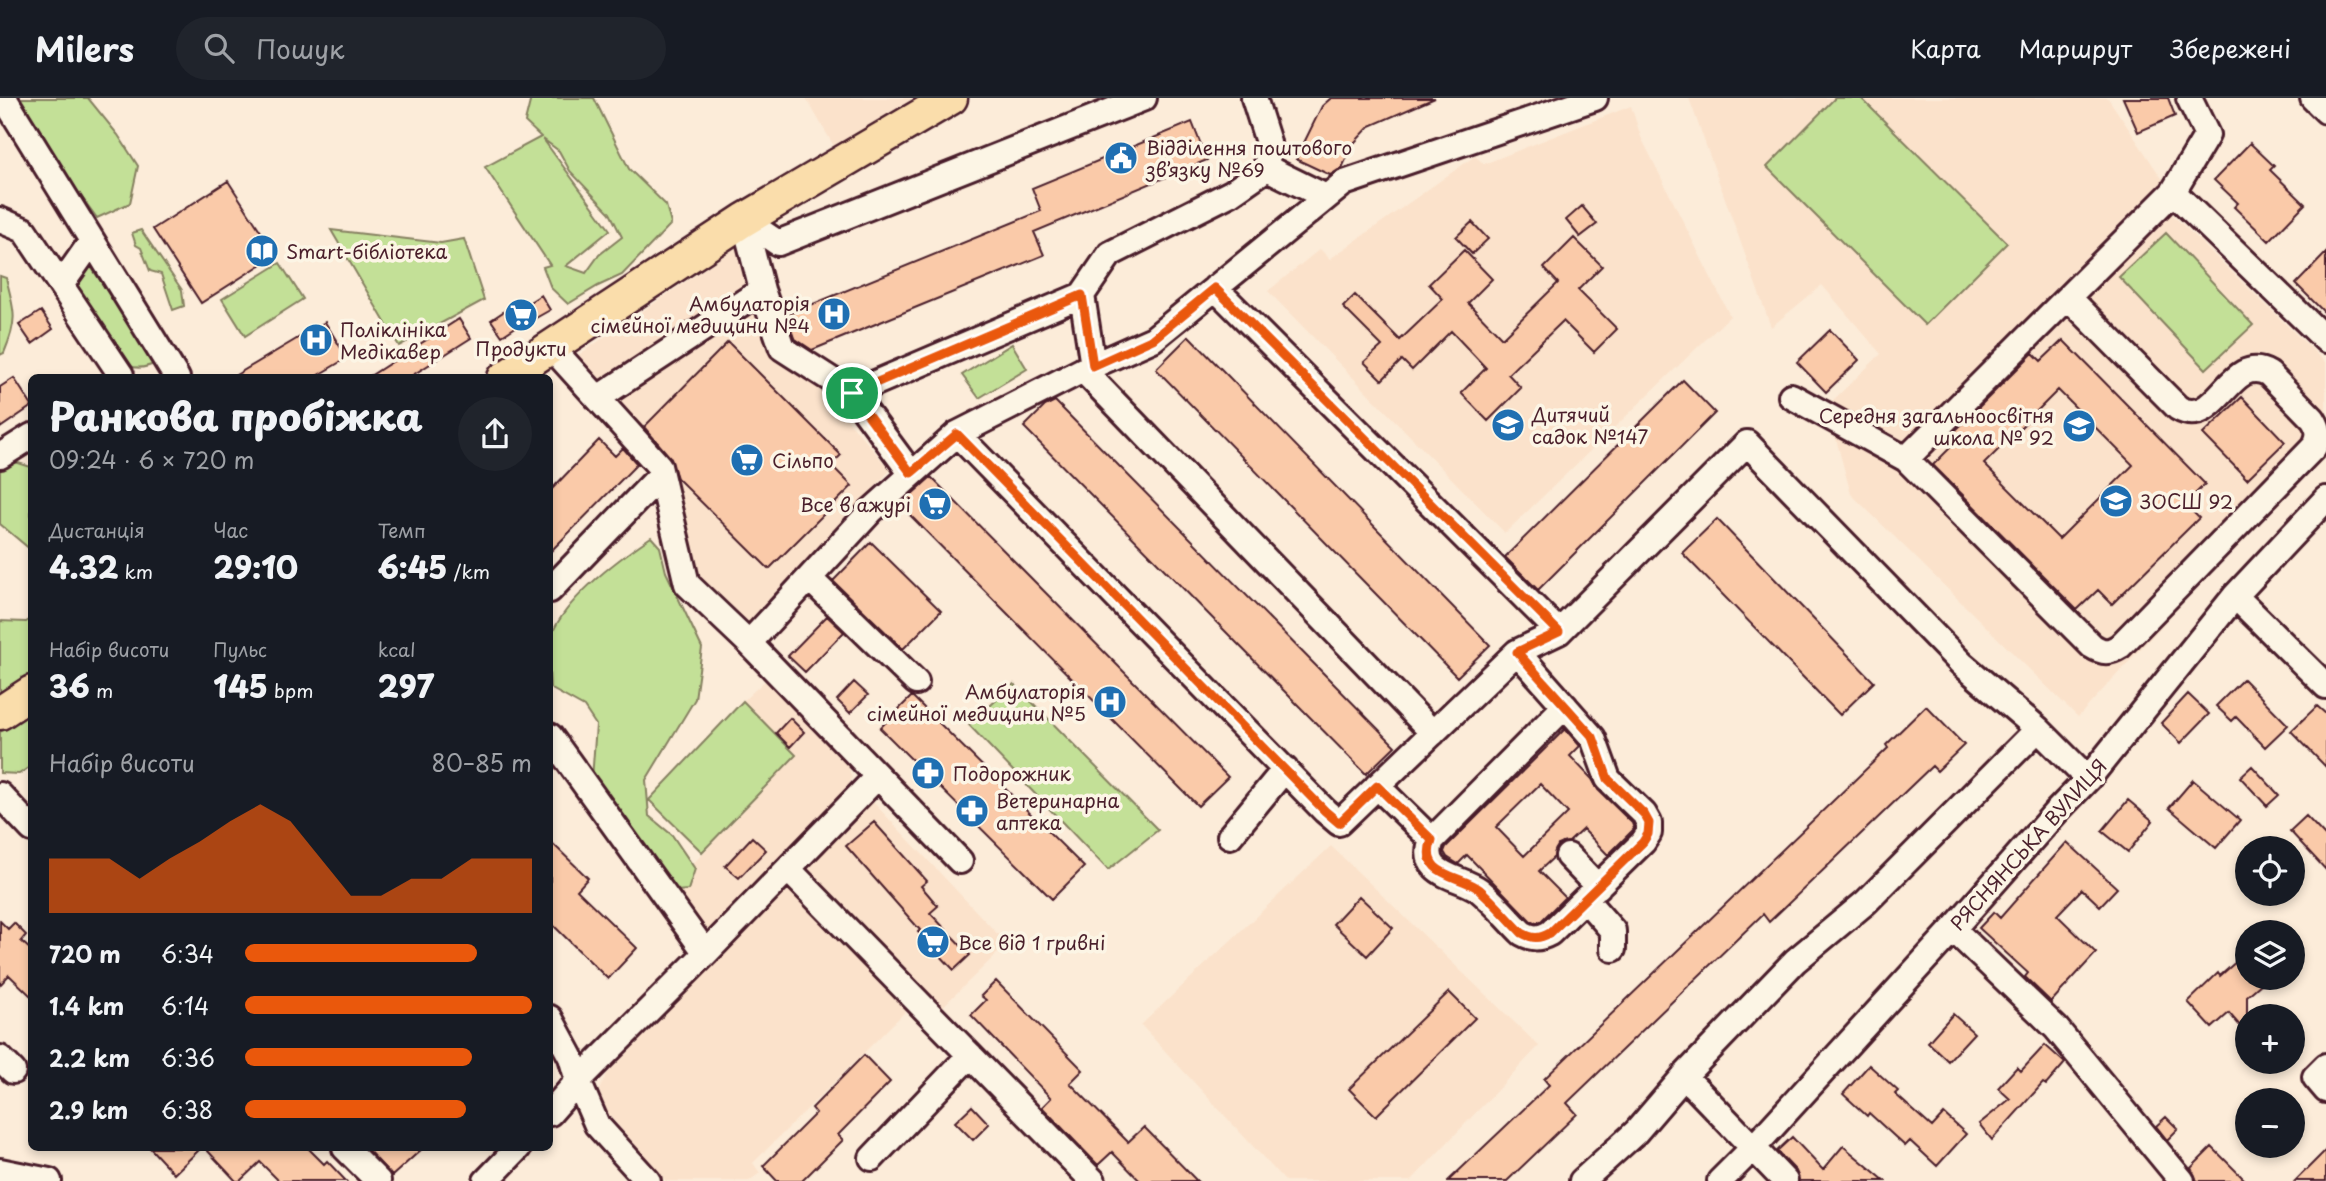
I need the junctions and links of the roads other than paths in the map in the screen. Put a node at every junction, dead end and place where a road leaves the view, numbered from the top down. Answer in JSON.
{"nodes":[{"id":1,"x":4,"y":98,"type":"edge"},
{"id":2,"x":950,"y":98,"type":"edge"},
{"id":3,"x":1144,"y":98,"type":"edge"},
{"id":4,"x":1254,"y":98,"type":"edge"},
{"id":5,"x":1595,"y":98,"type":"edge"},
{"id":6,"x":2189,"y":98,"type":"edge"},
{"id":7,"x":2314,"y":98,"type":"edge"},
{"id":8,"x":2326,"y":111,"type":"edge"},
{"id":9,"x":1267,"y":167,"type":"junction"},
{"id":10,"x":2173,"y":192,"type":"junction"},
{"id":11,"x":1326,"y":197,"type":"junction"},
{"id":12,"x":0,"y":220,"type":"edge"},
{"id":13,"x":744,"y":220,"type":"junction"},
{"id":14,"x":92,"y":241,"type":"junction"},
{"id":15,"x":61,"y":285,"type":"junction"},
{"id":16,"x":1215,"y":288,"type":"junction"},
{"id":17,"x":762,"y":290,"type":"junction"},
{"id":18,"x":1082,"y":295,"type":"junction"},
{"id":19,"x":2068,"y":297,"type":"junction"},
{"id":20,"x":2326,"y":340,"type":"edge"},
{"id":21,"x":552,"y":348,"type":"junction"},
{"id":22,"x":1088,"y":368,"type":"junction"},
{"id":23,"x":121,"y":374,"type":"edge"},
{"id":24,"x":175,"y":374,"type":"edge"},
{"id":25,"x":510,"y":374,"type":"edge"},
{"id":26,"x":852,"y":393,"type":"junction"},
{"id":27,"x":1791,"y":396,"type":"dead end"},
{"id":28,"x":598,"y":398,"type":"junction"},
{"id":29,"x":957,"y":434,"type":"junction"},
{"id":30,"x":28,"y":438,"type":"edge"},
{"id":31,"x":0,"y":456,"type":"edge"},
{"id":32,"x":1906,"y":459,"type":"junction"},
{"id":33,"x":911,"y":473,"type":"junction"},
{"id":34,"x":662,"y":475,"type":"junction"},
{"id":35,"x":2326,"y":499,"type":"edge"},
{"id":36,"x":810,"y":579,"type":"junction"},
{"id":37,"x":553,"y":587,"type":"edge"},
{"id":38,"x":2235,"y":596,"type":"junction"},
{"id":39,"x":1559,"y":632,"type":"junction"},
{"id":40,"x":749,"y":643,"type":"junction"},
{"id":41,"x":1517,"y":652,"type":"junction"},
{"id":42,"x":916,"y":681,"type":"dead end"},
{"id":43,"x":2326,"y":685,"type":"edge"},
{"id":44,"x":28,"y":695,"type":"edge"},
{"id":45,"x":1565,"y":706,"type":"junction"},
{"id":46,"x":0,"y":713,"type":"edge"},
{"id":47,"x":2038,"y":730,"type":"junction"},
{"id":48,"x":1433,"y":733,"type":"junction"},
{"id":49,"x":553,"y":740,"type":"edge"},
{"id":50,"x":1284,"y":769,"type":"junction"},
{"id":51,"x":877,"y":777,"type":"junction"},
{"id":52,"x":2088,"y":779,"type":"junction"},
{"id":53,"x":1377,"y":786,"type":"junction"},
{"id":54,"x":0,"y":795,"type":"edge"},
{"id":55,"x":28,"y":825,"type":"edge"},
{"id":56,"x":1230,"y":836,"type":"dead end"},
{"id":57,"x":1432,"y":840,"type":"junction"},
{"id":58,"x":1568,"y":856,"type":"dead end"},
{"id":59,"x":960,"y":861,"type":"dead end"},
{"id":60,"x":788,"y":869,"type":"junction"},
{"id":61,"x":1591,"y":893,"type":"junction"},
{"id":62,"x":1953,"y":929,"type":"junction"},
{"id":63,"x":1613,"y":949,"type":"dead end"},
{"id":64,"x":706,"y":953,"type":"junction"},
{"id":65,"x":553,"y":1024,"type":"edge"},
{"id":66,"x":970,"y":1055,"type":"junction"},
{"id":67,"x":2326,"y":1066,"type":"edge"},
{"id":68,"x":1685,"y":1076,"type":"junction"},
{"id":69,"x":578,"y":1081,"type":"junction"},
{"id":70,"x":2326,"y":1090,"type":"edge"},
{"id":71,"x":553,"y":1110,"type":"edge"},
{"id":72,"x":1753,"y":1148,"type":"junction"},
{"id":73,"x":348,"y":1151,"type":"edge"},
{"id":74,"x":515,"y":1151,"type":"edge"},
{"id":75,"x":872,"y":1158,"type":"dead end"},
{"id":76,"x":0,"y":1171,"type":"edge"},
{"id":77,"x":49,"y":1181,"type":"edge"},
{"id":78,"x":378,"y":1181,"type":"edge"},
{"id":79,"x":486,"y":1181,"type":"edge"},
{"id":80,"x":648,"y":1181,"type":"edge"},
{"id":81,"x":1093,"y":1181,"type":"edge"},
{"id":82,"x":1582,"y":1181,"type":"edge"},
{"id":83,"x":1720,"y":1181,"type":"edge"},
{"id":84,"x":1784,"y":1181,"type":"edge"},
{"id":85,"x":2182,"y":1181,"type":"edge"}],
"edges":[{"from":1,"to":14,"type":"street"},
{"from":2,"to":13,"type":"main road"},
{"from":3,"to":13,"type":"street"},
{"from":4,"to":9,"type":"street"},
{"from":5,"to":11,"type":"street"},
{"from":6,"to":10,"type":"street"},
{"from":7,"to":8,"type":"street"},
{"from":9,"to":11,"type":"street"},
{"from":9,"to":18,"type":"street"},
{"from":10,"to":19,"type":"street"},
{"from":10,"to":20,"type":"street"},
{"from":11,"to":16,"type":"street"},
{"from":12,"to":15,"type":"street"},
{"from":13,"to":17,"type":"street"},
{"from":13,"to":21,"type":"main road"},
{"from":14,"to":15,"type":"street"},
{"from":14,"to":24,"type":"street"},
{"from":15,"to":23,"type":"street"},
{"from":16,"to":22,"type":"street"},
{"from":16,"to":39,"type":"street"},
{"from":17,"to":26,"type":"street"},
{"from":17,"to":28,"type":"street"},
{"from":18,"to":22,"type":"street"},
{"from":18,"to":26,"type":"street"},
{"from":19,"to":32,"type":"street"},
{"from":19,"to":32,"type":"street"},
{"from":21,"to":25,"type":"main road"},
{"from":21,"to":28,"type":"street"},
{"from":22,"to":29,"type":"street"},
{"from":22,"to":48,"type":"street"},
{"from":26,"to":33,"type":"street"},
{"from":27,"to":32,"type":"street"},
{"from":28,"to":34,"type":"street"},
{"from":29,"to":33,"type":"street"},
{"from":29,"to":50,"type":"street"},
{"from":30,"to":31,"type":"street"},
{"from":33,"to":36,"type":"street"},
{"from":34,"to":37,"type":"street"},
{"from":34,"to":40,"type":"street"},
{"from":35,"to":38,"type":"street","name":"РЯСНЯНСЬКА ВУЛИЦЯ"},
{"from":36,"to":40,"type":"street"},
{"from":36,"to":42,"type":"street"},
{"from":38,"to":43,"type":"street"},
{"from":38,"to":52,"type":"street","name":"РЯСНЯНСЬКА ВУЛИЦЯ"},
{"from":39,"to":41,"type":"street"},
{"from":39,"to":47,"type":"street"},
{"from":40,"to":51,"type":"street"},
{"from":41,"to":45,"type":"street"},
{"from":41,"to":48,"type":"street"},
{"from":44,"to":46,"type":"main road"},
{"from":45,"to":57,"type":"street"},
{"from":45,"to":61,"type":"street"},
{"from":47,"to":52,"type":"street"},
{"from":47,"to":68,"type":"street"},
{"from":48,"to":53,"type":"street"},
{"from":49,"to":64,"type":"street"},
{"from":50,"to":53,"type":"street"},
{"from":50,"to":56,"type":"street"},
{"from":51,"to":59,"type":"street"},
{"from":51,"to":60,"type":"street"},
{"from":52,"to":62,"type":"street","name":"РЯСНЯНСЬКА ВУЛИЦЯ"},
{"from":53,"to":57,"type":"street"},
{"from":54,"to":55,"type":"street"},
{"from":57,"to":61,"type":"street"},
{"from":58,"to":61,"type":"street"},
{"from":60,"to":64,"type":"street"},
{"from":60,"to":66,"type":"street"},
{"from":61,"to":63,"type":"street"},
{"from":62,"to":72,"type":"street","name":"РЯСНЯНСЬКА ВУЛИЦЯ"},
{"from":62,"to":85,"type":"street"},
{"from":64,"to":69,"type":"street"},
{"from":65,"to":69,"type":"street"},
{"from":66,"to":75,"type":"street"},
{"from":66,"to":81,"type":"street"},
{"from":67,"to":70,"type":"street"},
{"from":68,"to":72,"type":"street"},
{"from":68,"to":82,"type":"street"},
{"from":69,"to":71,"type":"street"},
{"from":69,"to":80,"type":"street"},
{"from":72,"to":83,"type":"street","name":"РЯСНЯНСЬКА ВУЛИЦЯ"},
{"from":72,"to":84,"type":"street"},
{"from":73,"to":78,"type":"street"},
{"from":74,"to":79,"type":"street"},
{"from":76,"to":77,"type":"street"}]}
